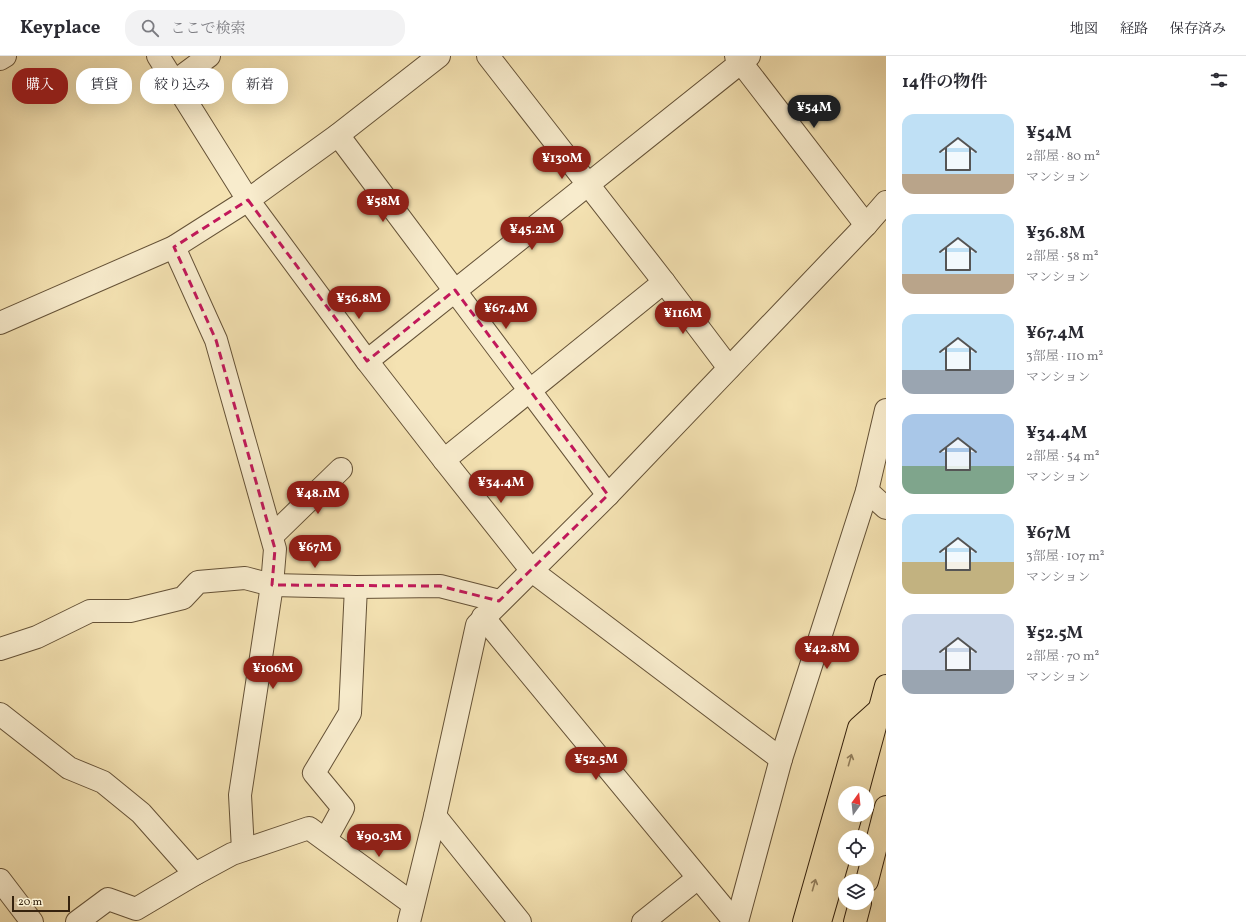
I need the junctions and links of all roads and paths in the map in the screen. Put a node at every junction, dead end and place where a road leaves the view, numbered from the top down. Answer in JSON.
{"nodes":[{"id":1,"x":5,"y":56,"type":"edge"},
{"id":2,"x":158,"y":56,"type":"edge"},
{"id":3,"x":209,"y":56,"type":"edge"},
{"id":4,"x":439,"y":56,"type":"edge"},
{"id":5,"x":488,"y":56,"type":"edge"},
{"id":6,"x":742,"y":58,"type":"edge"},
{"id":7,"x":0,"y":59,"type":"edge"},
{"id":8,"x":165,"y":68,"type":"edge"},
{"id":9,"x":193,"y":68,"type":"edge"},
{"id":10,"x":188,"y":104,"type":"edge"},
{"id":11,"x":338,"y":135,"type":"junction"},
{"id":12,"x":587,"y":184,"type":"junction"},
{"id":13,"x":248,"y":200,"type":"junction"},
{"id":14,"x":886,"y":202,"type":"edge"},
{"id":15,"x":866,"y":224,"type":"junction"},
{"id":16,"x":174,"y":247,"type":"junction"},
{"id":17,"x":664,"y":282,"type":"junction"},
{"id":18,"x":455,"y":290,"type":"junction"},
{"id":19,"x":0,"y":323,"type":"edge"},
{"id":20,"x":367,"y":360,"type":"junction"},
{"id":21,"x":729,"y":368,"type":"junction"},
{"id":22,"x":530,"y":390,"type":"junction"},
{"id":23,"x":886,"y":410,"type":"edge"},
{"id":24,"x":444,"y":460,"type":"junction"},
{"id":25,"x":342,"y":468,"type":"dead end"},
{"id":26,"x":867,"y":491,"type":"junction"},
{"id":27,"x":608,"y":494,"type":"junction"},
{"id":28,"x":886,"y":508,"type":"edge"},
{"id":29,"x":272,"y":536,"type":"junction"},
{"id":30,"x":532,"y":570,"type":"junction"},
{"id":31,"x":272,"y":585,"type":"junction"},
{"id":32,"x":356,"y":587,"type":"junction"},
{"id":33,"x":499,"y":601,"type":"junction"},
{"id":34,"x":483,"y":617,"type":"junction"},
{"id":35,"x":0,"y":649,"type":"edge"},
{"id":36,"x":886,"y":686,"type":"edge"},
{"id":37,"x":879,"y":710,"type":"junction"},
{"id":38,"x":0,"y":714,"type":"edge"},
{"id":39,"x":781,"y":759,"type":"junction"},
{"id":40,"x":859,"y":786,"type":"edge"},
{"id":41,"x":886,"y":807,"type":"edge"},
{"id":42,"x":435,"y":816,"type":"junction"},
{"id":43,"x":849,"y":822,"type":"edge"},
{"id":44,"x":326,"y":839,"type":"junction"},
{"id":45,"x":243,"y":850,"type":"junction"},
{"id":46,"x":194,"y":874,"type":"junction"},
{"id":47,"x":868,"y":874,"type":"edge"},
{"id":48,"x":698,"y":878,"type":"junction"},
{"id":49,"x":0,"y":880,"type":"edge"},
{"id":50,"x":859,"y":910,"type":"edge"},
{"id":51,"x":860,"y":910,"type":"edge"},
{"id":52,"x":411,"y":913,"type":"edge"},
{"id":53,"x":32,"y":922,"type":"edge"},
{"id":54,"x":77,"y":922,"type":"edge"},
{"id":55,"x":520,"y":922,"type":"edge"},
{"id":56,"x":643,"y":922,"type":"edge"},
{"id":57,"x":736,"y":922,"type":"edge"},
{"id":58,"x":804,"y":922,"type":"edge"},
{"id":59,"x":820,"y":922,"type":"edge"},
{"id":60,"x":855,"y":922,"type":"edge"},
{"id":61,"x":858,"y":922,"type":"edge"}],
"edges":[{"from":1,"to":7,"type":"street"},
{"from":2,"to":8,"type":"street"},
{"from":3,"to":9,"type":"street"},
{"from":4,"to":11,"type":"street"},
{"from":5,"to":12,"type":"street"},
{"from":6,"to":12,"type":"street"},
{"from":6,"to":15,"type":"street"},
{"from":10,"to":13,"type":"street"},
{"from":11,"to":13,"type":"street"},
{"from":11,"to":18,"type":"street"},
{"from":12,"to":17,"type":"street"},
{"from":12,"to":18,"type":"street"},
{"from":13,"to":16,"type":"street"},
{"from":13,"to":20,"type":"street"},
{"from":14,"to":15,"type":"street"},
{"from":15,"to":21,"type":"street"},
{"from":16,"to":19,"type":"street"},
{"from":16,"to":29,"type":"street"},
{"from":17,"to":21,"type":"street"},
{"from":17,"to":22,"type":"street"},
{"from":18,"to":20,"type":"street"},
{"from":18,"to":22,"type":"street"},
{"from":20,"to":24,"type":"street"},
{"from":21,"to":27,"type":"street"},
{"from":22,"to":24,"type":"street"},
{"from":22,"to":27,"type":"street"},
{"from":23,"to":26,"type":"street"},
{"from":24,"to":30,"type":"street"},
{"from":25,"to":29,"type":"street"},
{"from":26,"to":28,"type":"street"},
{"from":26,"to":39,"type":"street"},
{"from":27,"to":30,"type":"street"},
{"from":29,"to":31,"type":"street"},
{"from":30,"to":33,"type":"street"},
{"from":30,"to":39,"type":"street"},
{"from":31,"to":32,"type":"street"},
{"from":31,"to":35,"type":"street"},
{"from":31,"to":45,"type":"street"},
{"from":32,"to":33,"type":"street"},
{"from":32,"to":44,"type":"street"},
{"from":33,"to":34,"type":"street"},
{"from":34,"to":42,"type":"street"},
{"from":34,"to":48,"type":"street"},
{"from":36,"to":37,"type":"highway"},
{"from":37,"to":40,"type":"highway"},
{"from":58,"to":37,"type":"highway","one_way":true},
{"from":38,"to":46,"type":"street"},
{"from":39,"to":57,"type":"street"},
{"from":41,"to":47,"type":"highway"},
{"from":42,"to":52,"type":"street"},
{"from":42,"to":55,"type":"street"},
{"from":43,"to":59,"type":"highway"},
{"from":44,"to":45,"type":"street"},
{"from":44,"to":52,"type":"street"},
{"from":45,"to":46,"type":"street"},
{"from":46,"to":54,"type":"street"},
{"from":48,"to":56,"type":"street"},
{"from":48,"to":57,"type":"street"},
{"from":49,"to":53,"type":"street"},
{"from":50,"to":60,"type":"highway"},
{"from":51,"to":61,"type":"highway"}]}
